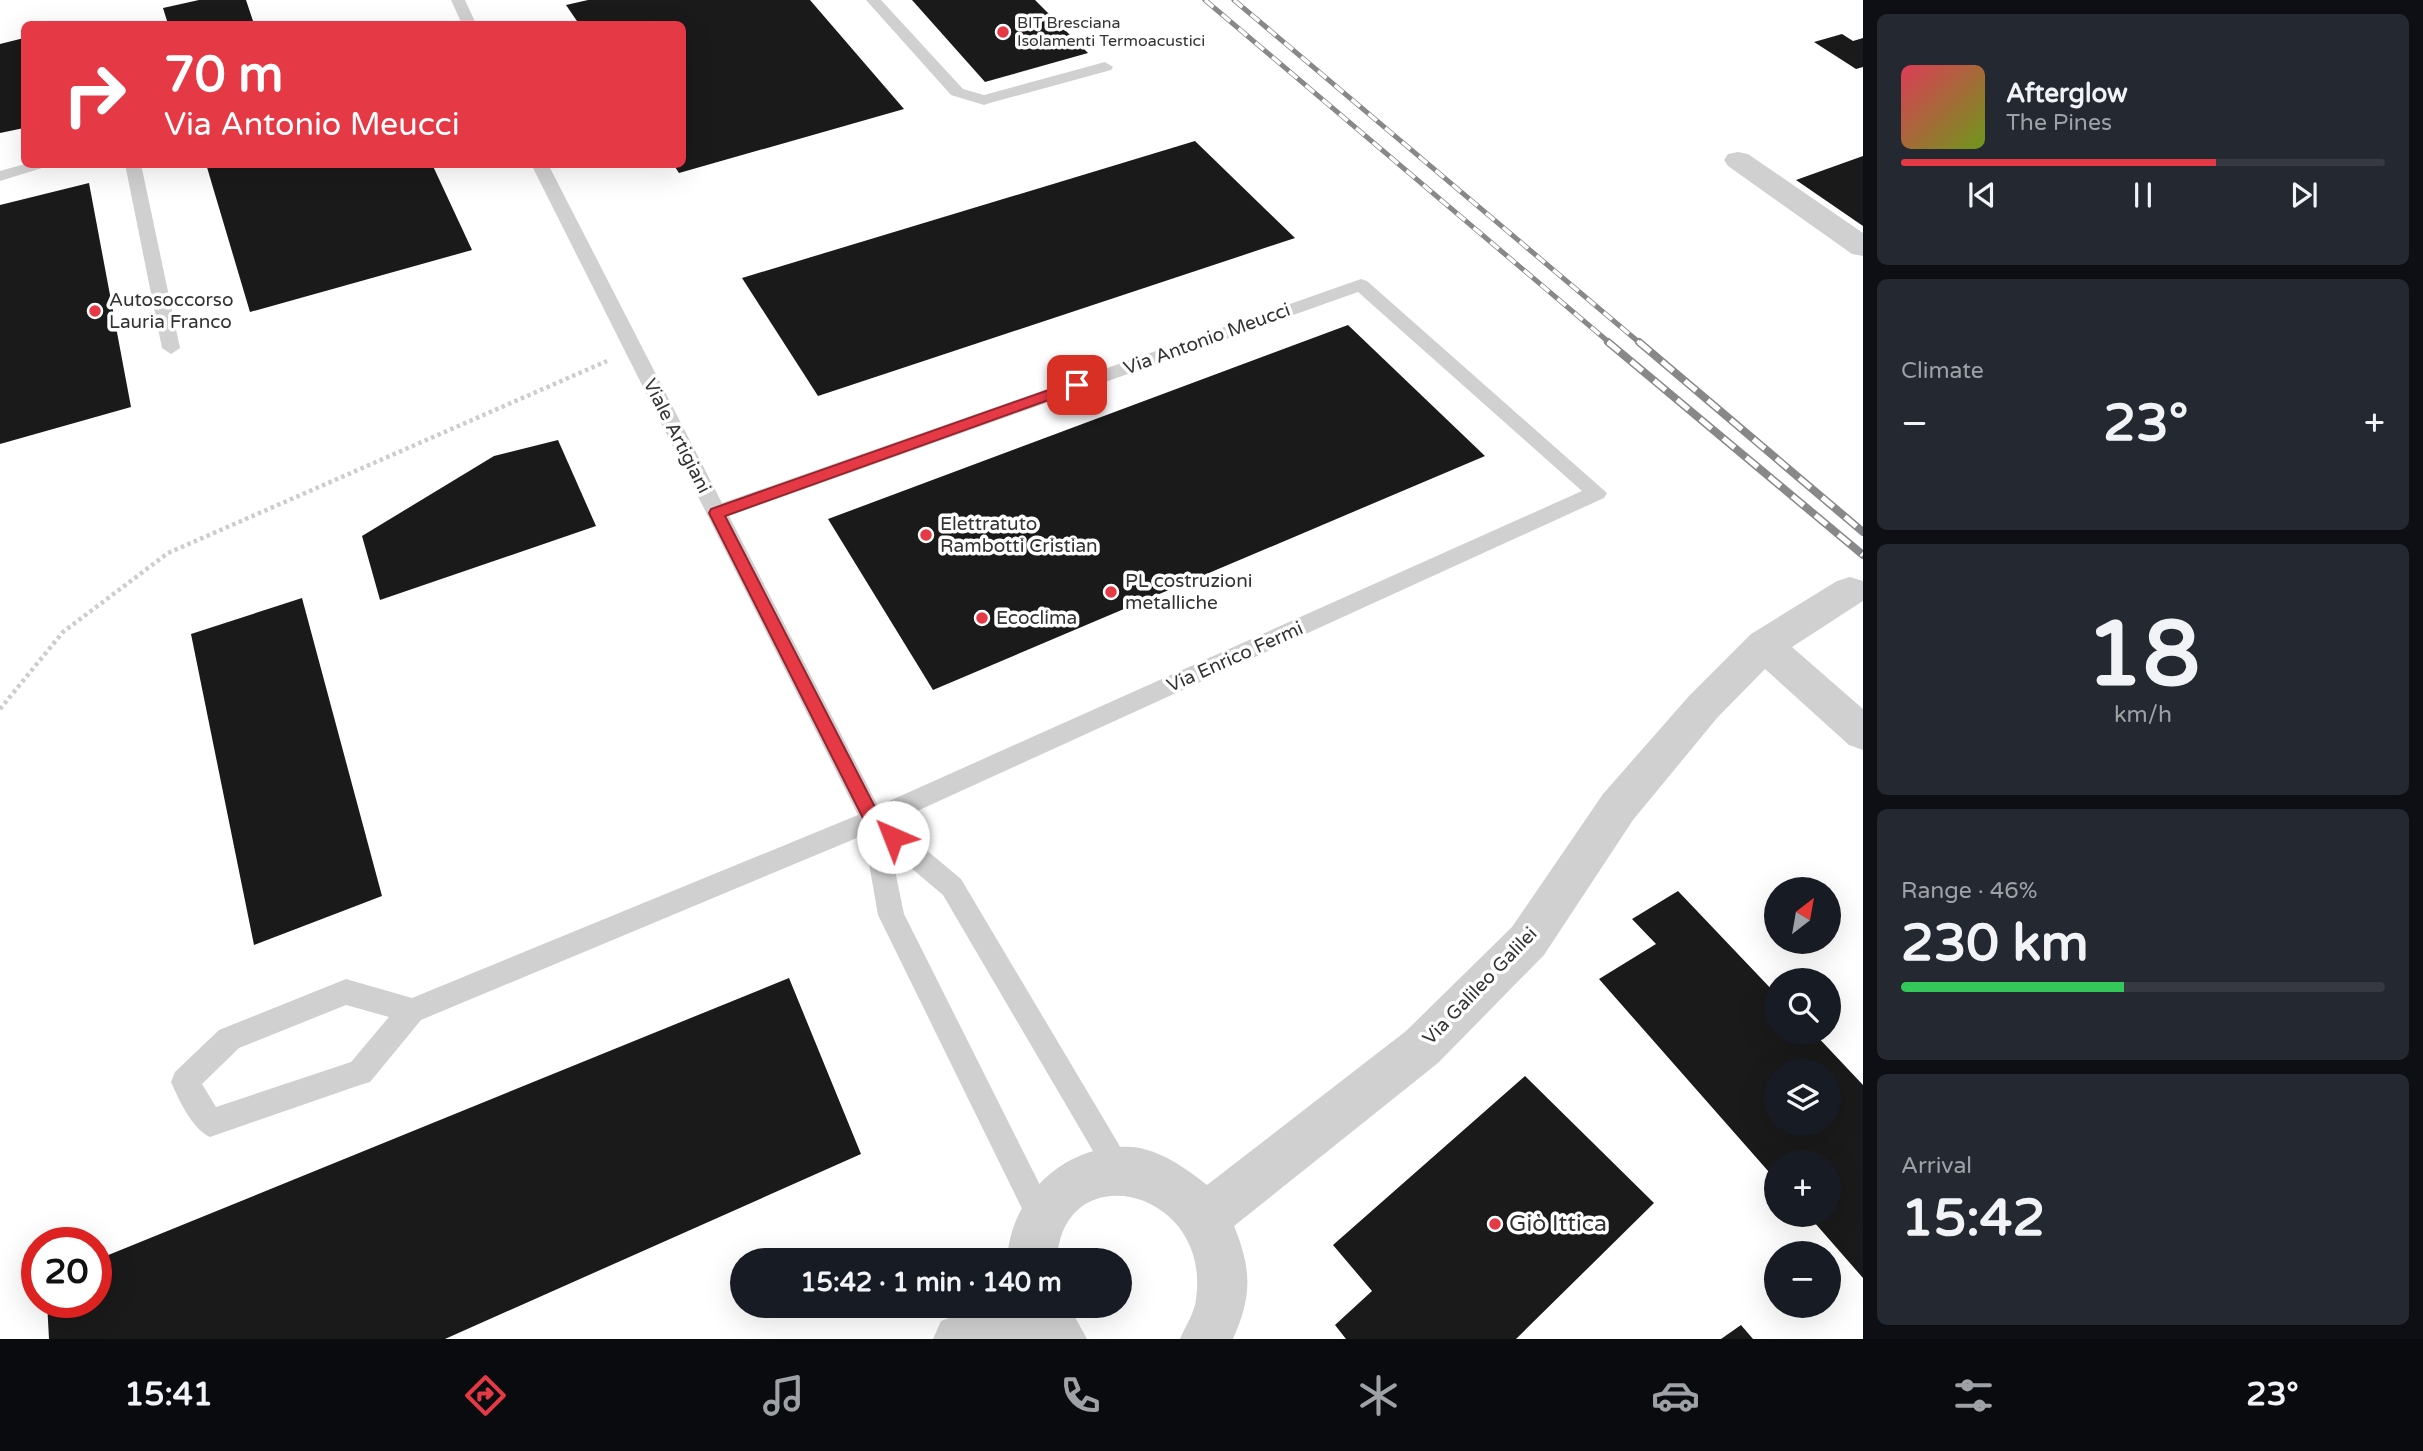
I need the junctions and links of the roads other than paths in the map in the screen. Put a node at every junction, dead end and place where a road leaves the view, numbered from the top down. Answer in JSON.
{"nodes":[{"id":1,"x":458,"y":0,"type":"edge"},
{"id":2,"x":873,"y":0,"type":"edge"},
{"id":3,"x":468,"y":21,"type":"edge"},
{"id":4,"x":1105,"y":67,"type":"dead end"},
{"id":5,"x":957,"y":92,"type":"joint"},
{"id":6,"x":1738,"y":160,"type":"dead end"},
{"id":7,"x":31,"y":168,"type":"edge"},
{"id":8,"x":135,"y":168,"type":"edge"},
{"id":9,"x":541,"y":168,"type":"edge"},
{"id":10,"x":0,"y":176,"type":"edge"},
{"id":11,"x":1863,"y":247,"type":"edge"},
{"id":12,"x":171,"y":348,"type":"dead end"},
{"id":13,"x":1597,"y":493,"type":"joint"},
{"id":14,"x":716,"y":513,"type":"junction"},
{"id":15,"x":1850,"y":591,"type":"dead end"},
{"id":16,"x":1764,"y":645,"type":"junction"},
{"id":17,"x":1863,"y":733,"type":"edge"},
{"id":18,"x":873,"y":820,"type":"junction"},
{"id":19,"x":411,"y":1011,"type":"junction"},
{"id":20,"x":1120,"y":1170,"type":"junction"},
{"id":21,"x":1205,"y":1218,"type":"junction"},
{"id":22,"x":1037,"y":1239,"type":"edge"},
{"id":23,"x":1048,"y":1325,"type":"edge"},
{"id":24,"x":959,"y":1339,"type":"edge"},
{"id":25,"x":1206,"y":1339,"type":"edge"}],
"edges":[{"from":1,"to":3,"type":"lane"},
{"from":2,"to":5,"type":"lane"},
{"from":4,"to":5,"type":"lane"},
{"from":6,"to":11,"type":"street"},
{"from":7,"to":10,"type":"lane"},
{"from":8,"to":12,"type":"lane"},
{"from":9,"to":14,"type":"lane","name":"Viale Artigiani"},
{"from":13,"to":14,"type":"lane","name":"Via Antonio Meucci"},
{"from":13,"to":18,"type":"lane","name":"Via Enrico Fermi"},
{"from":14,"to":18,"type":"lane","name":"Viale Artigiani"},
{"from":15,"to":16,"type":"street","name":"Via Galileo Galilei"},
{"from":16,"to":17,"type":"street"},
{"from":16,"to":21,"type":"street","name":"Via Galileo Galilei"},
{"from":18,"to":19,"type":"lane","name":"Via Enrico Fermi"},
{"from":18,"to":20,"type":"lane"},
{"from":18,"to":22,"type":"lane"},
{"from":19,"to":19,"type":"lane"},
{"from":20,"to":21,"type":"street"},
{"from":20,"to":22,"type":"street"},
{"from":21,"to":25,"type":"street"},
{"from":23,"to":24,"type":"street"}]}
